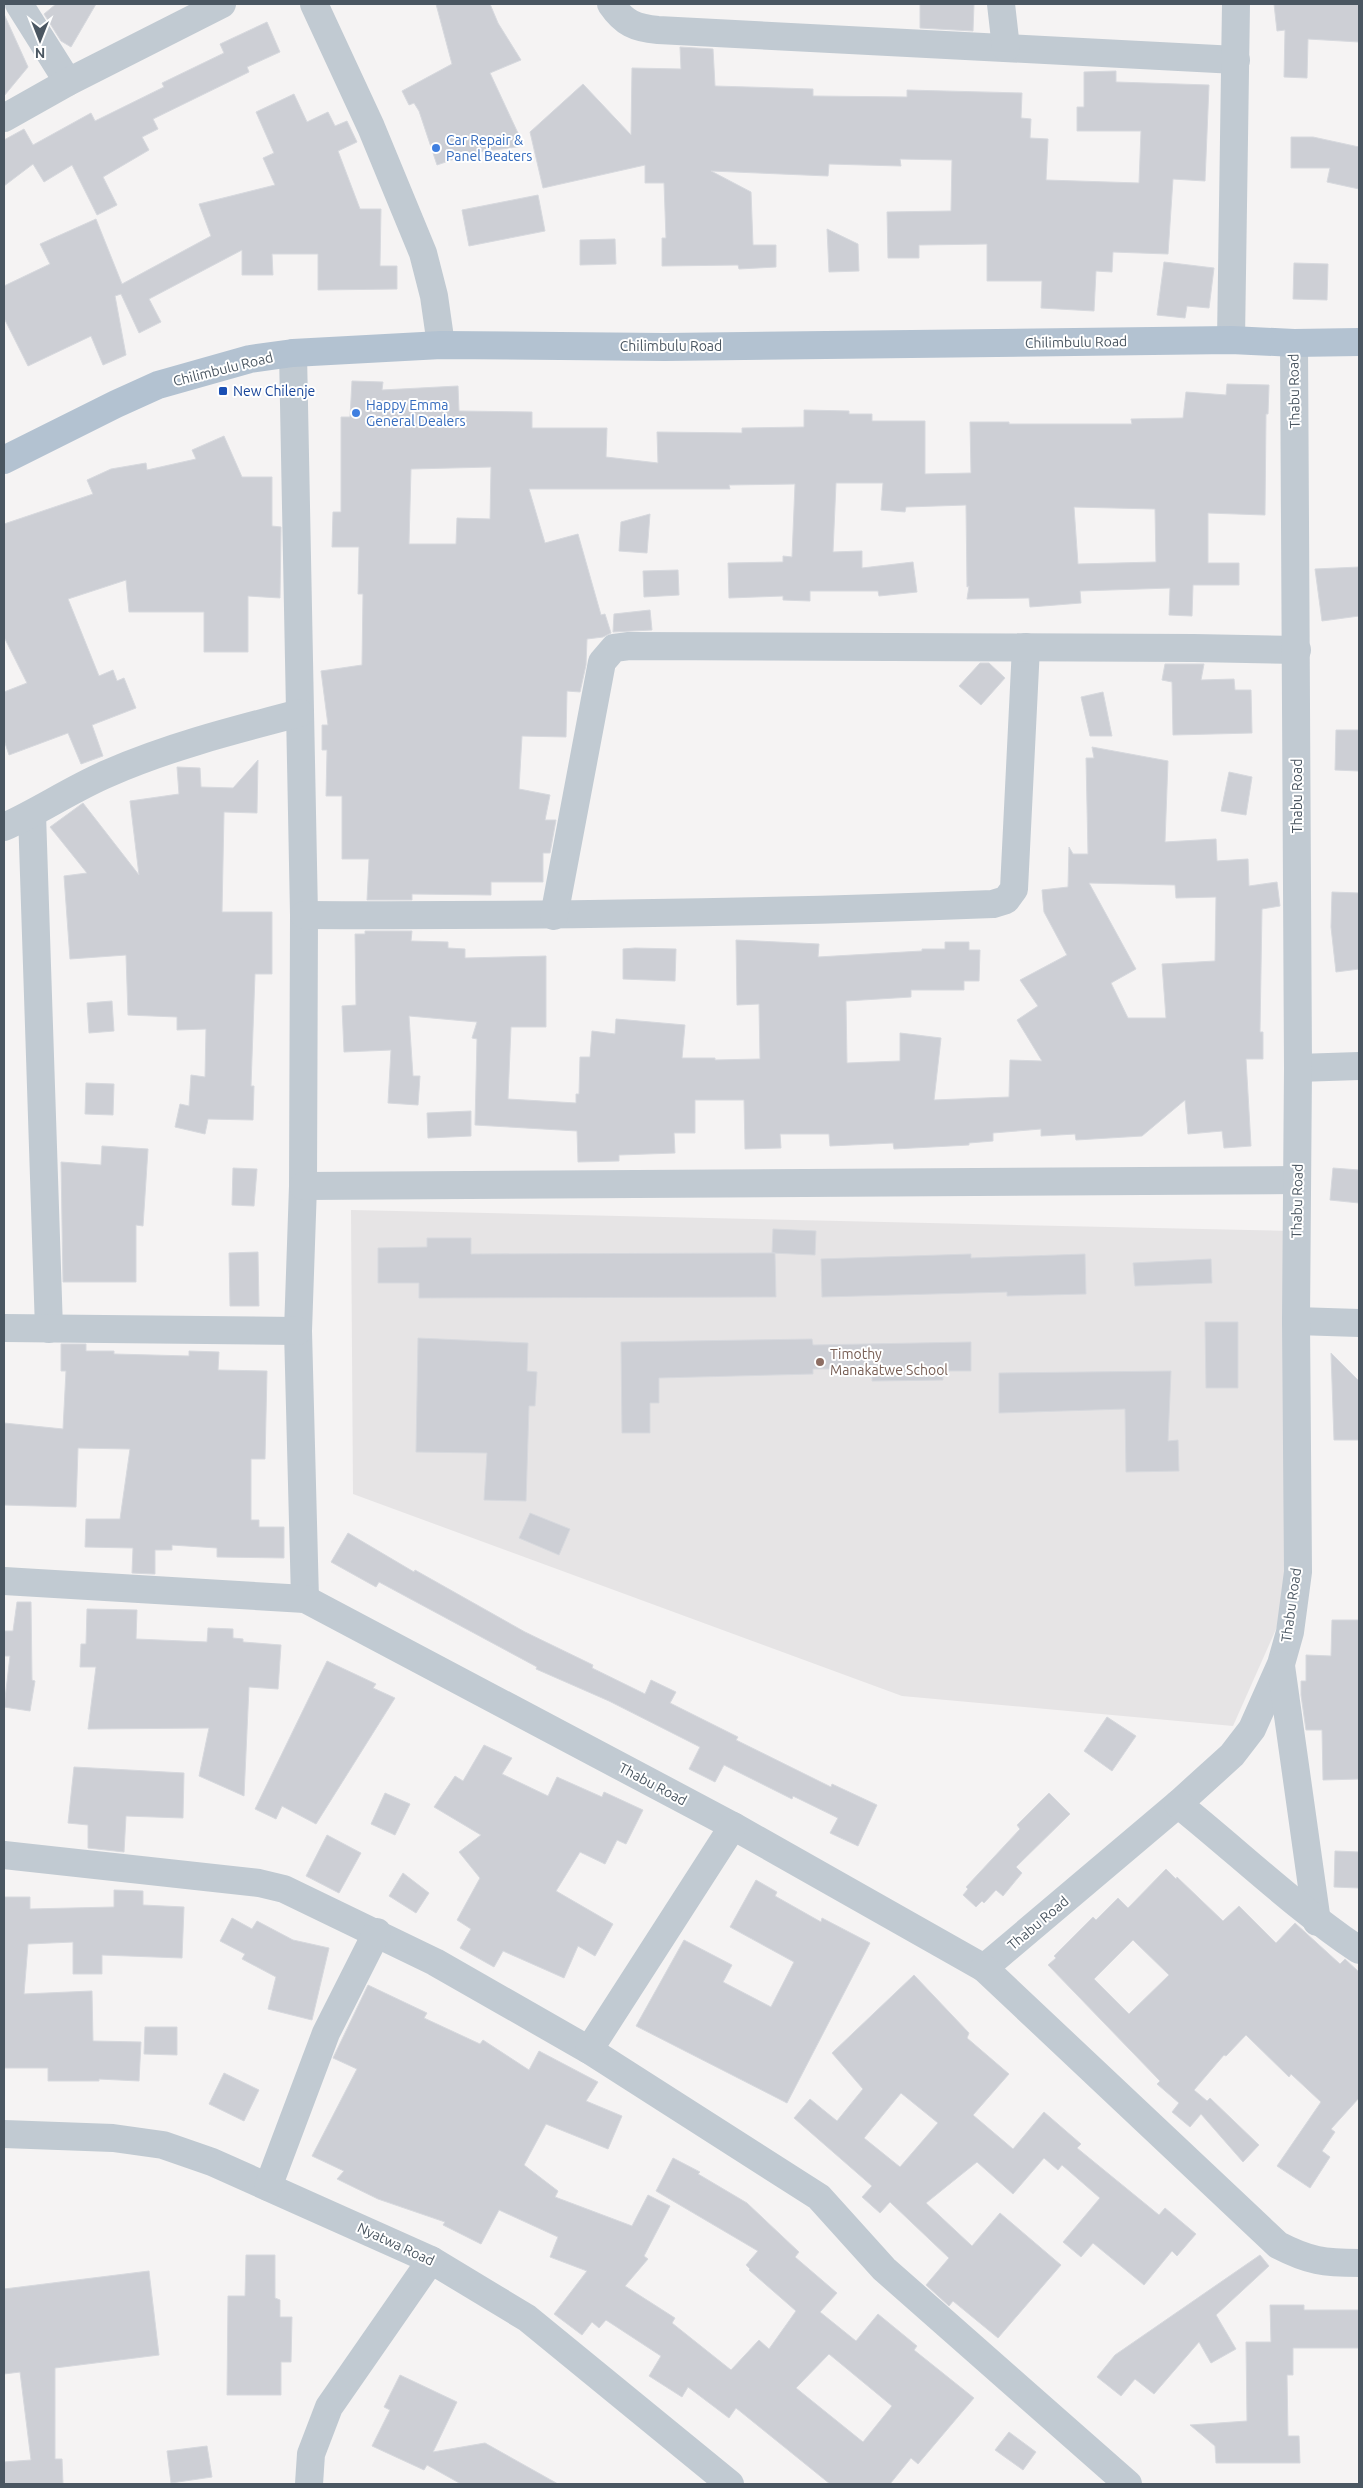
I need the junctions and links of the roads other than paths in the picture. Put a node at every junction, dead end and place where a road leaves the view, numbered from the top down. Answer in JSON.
{"nodes":[{"id":1,"x":19,"y":4,"type":"edge"},
{"id":2,"x":222,"y":4,"type":"edge"},
{"id":3,"x":314,"y":4,"type":"edge"},
{"id":4,"x":611,"y":4,"type":"edge"},
{"id":5,"x":1001,"y":4,"type":"edge"},
{"id":6,"x":1236,"y":4,"type":"edge"},
{"id":7,"x":1006,"y":48,"type":"junction"},
{"id":8,"x":1236,"y":60,"type":"junction"},
{"id":9,"x":68,"y":82,"type":"junction"},
{"id":10,"x":4,"y":118,"type":"edge"},
{"id":11,"x":1231,"y":340,"type":"junction"},
{"id":12,"x":1359,"y":342,"type":"edge"},
{"id":13,"x":1294,"y":343,"type":"junction"},
{"id":14,"x":441,"y":345,"type":"junction"},
{"id":15,"x":292,"y":353,"type":"junction"},
{"id":16,"x":4,"y":460,"type":"edge"},
{"id":17,"x":1026,"y":647,"type":"junction"},
{"id":18,"x":1297,"y":650,"type":"junction"},
{"id":19,"x":300,"y":713,"type":"junction"},
{"id":20,"x":32,"y":814,"type":"junction"},
{"id":21,"x":4,"y":827,"type":"edge"},
{"id":22,"x":304,"y":915,"type":"junction"},
{"id":23,"x":554,"y":916,"type":"junction"},
{"id":24,"x":1359,"y":1066,"type":"edge"},
{"id":25,"x":1298,"y":1068,"type":"junction"},
{"id":26,"x":1297,"y":1180,"type":"junction"},
{"id":27,"x":302,"y":1186,"type":"junction"},
{"id":28,"x":1296,"y":1321,"type":"junction"},
{"id":29,"x":1359,"y":1323,"type":"edge"},
{"id":30,"x":4,"y":1328,"type":"edge"},
{"id":31,"x":49,"y":1329,"type":"junction"},
{"id":32,"x":298,"y":1331,"type":"junction"},
{"id":33,"x":4,"y":1581,"type":"edge"},
{"id":34,"x":305,"y":1599,"type":"junction"},
{"id":35,"x":1281,"y":1664,"type":"junction"},
{"id":36,"x":1178,"y":1804,"type":"junction"},
{"id":37,"x":733,"y":1826,"type":"junction"},
{"id":38,"x":4,"y":1855,"type":"edge"},
{"id":39,"x":1317,"y":1922,"type":"junction"},
{"id":40,"x":377,"y":1932,"type":"junction"},
{"id":41,"x":1359,"y":1950,"type":"edge"},
{"id":42,"x":984,"y":1968,"type":"junction"},
{"id":43,"x":589,"y":2050,"type":"junction"},
{"id":44,"x":4,"y":2134,"type":"edge"},
{"id":45,"x":268,"y":2187,"type":"junction"},
{"id":46,"x":431,"y":2260,"type":"junction"},
{"id":47,"x":1359,"y":2263,"type":"edge"},
{"id":48,"x":309,"y":2484,"type":"edge"},
{"id":49,"x":730,"y":2484,"type":"edge"},
{"id":50,"x":1128,"y":2484,"type":"edge"}],
"edges":[{"from":1,"to":9,"type":"street"},
{"from":2,"to":9,"type":"street"},
{"from":3,"to":14,"type":"street"},
{"from":4,"to":7,"type":"street"},
{"from":5,"to":7,"type":"street"},
{"from":6,"to":8,"type":"street"},
{"from":7,"to":8,"type":"street"},
{"from":8,"to":11,"type":"street"},
{"from":9,"to":10,"type":"street"},
{"from":11,"to":13,"type":"main road","name":"Chilimbulu Road"},
{"from":11,"to":14,"type":"main road","name":"Chilimbulu Road"},
{"from":12,"to":13,"type":"main road","name":"Chilimbulu Road"},
{"from":13,"to":18,"type":"street","name":"Thabu Road"},
{"from":14,"to":15,"type":"main road","name":"Chilimbulu Road"},
{"from":15,"to":16,"type":"main road","name":"Chilimbulu Road"},
{"from":15,"to":19,"type":"street"},
{"from":17,"to":18,"type":"street"},
{"from":17,"to":23,"type":"street"},
{"from":17,"to":23,"type":"street"},
{"from":18,"to":25,"type":"street","name":"Thabu Road"},
{"from":19,"to":20,"type":"street"},
{"from":19,"to":22,"type":"street"},
{"from":20,"to":21,"type":"street"},
{"from":20,"to":31,"type":"street"},
{"from":22,"to":23,"type":"street"},
{"from":22,"to":27,"type":"street"},
{"from":24,"to":25,"type":"street"},
{"from":25,"to":26,"type":"street","name":"Thabu Road"},
{"from":26,"to":27,"type":"street"},
{"from":26,"to":28,"type":"street","name":"Thabu Road"},
{"from":27,"to":32,"type":"street"},
{"from":28,"to":29,"type":"street"},
{"from":28,"to":35,"type":"street","name":"Thabu Road"},
{"from":30,"to":31,"type":"street"},
{"from":31,"to":32,"type":"street"},
{"from":32,"to":34,"type":"street"},
{"from":33,"to":34,"type":"street"},
{"from":34,"to":37,"type":"street","name":"Thabu Road"},
{"from":35,"to":36,"type":"street","name":"Thabu Road"},
{"from":35,"to":39,"type":"street"},
{"from":36,"to":39,"type":"street"},
{"from":36,"to":42,"type":"street","name":"Thabu Road"},
{"from":37,"to":42,"type":"street","name":"Thabu Road"},
{"from":37,"to":43,"type":"street"},
{"from":38,"to":40,"type":"street"},
{"from":39,"to":41,"type":"street"},
{"from":40,"to":43,"type":"street"},
{"from":40,"to":45,"type":"street"},
{"from":42,"to":47,"type":"street"},
{"from":43,"to":50,"type":"street"},
{"from":44,"to":45,"type":"street","name":"Nyatwa Road"},
{"from":45,"to":46,"type":"street","name":"Nyatwa Road"},
{"from":46,"to":48,"type":"street"},
{"from":46,"to":49,"type":"street","name":"Nyatwa Road"}]}
